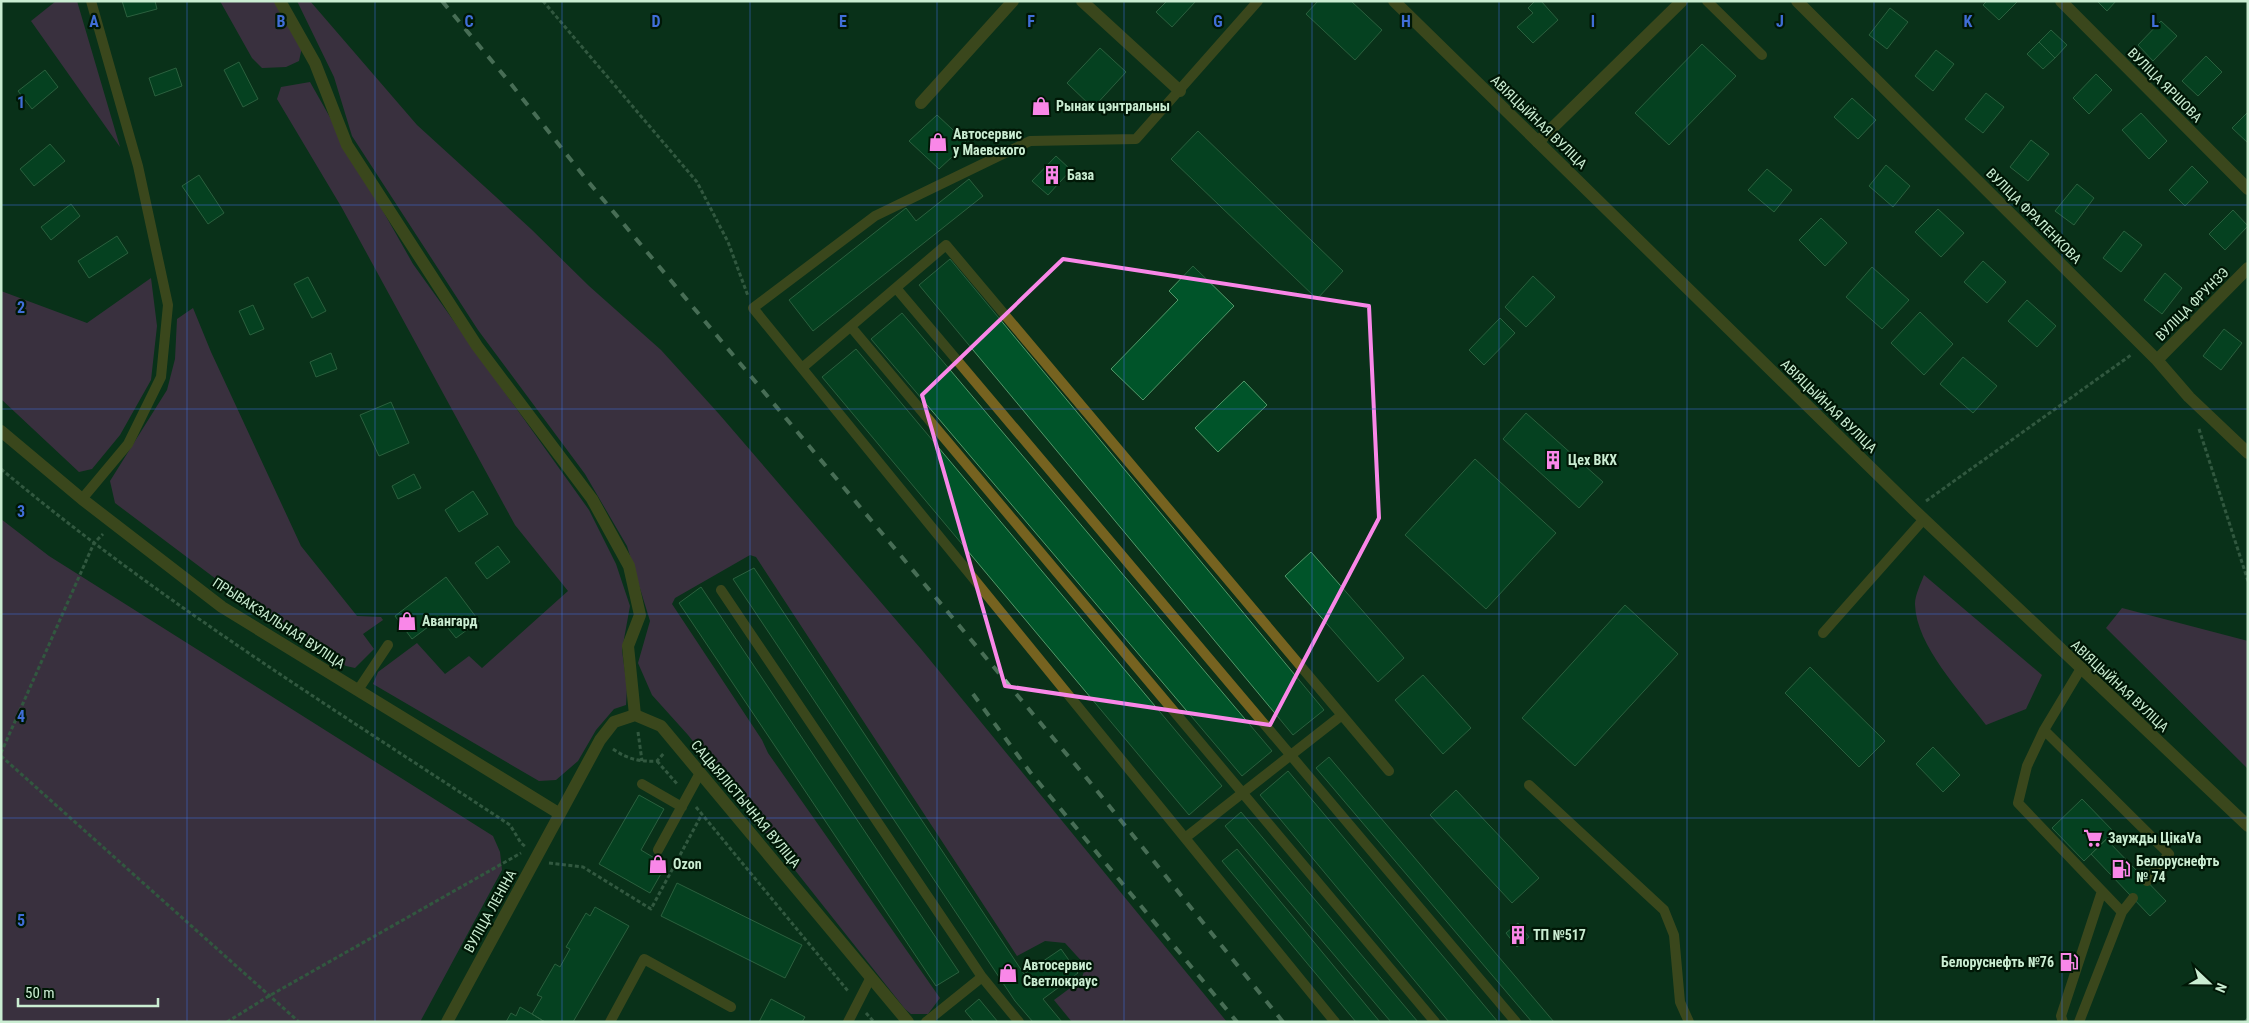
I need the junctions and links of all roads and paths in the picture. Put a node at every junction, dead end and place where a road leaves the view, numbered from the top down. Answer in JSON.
{"nodes":[{"id":1,"x":91,"y":1,"type":"edge"},
{"id":2,"x":280,"y":1,"type":"edge"},
{"id":3,"x":542,"y":1,"type":"edge"},
{"id":4,"x":1013,"y":1,"type":"edge"},
{"id":5,"x":1082,"y":1,"type":"edge"},
{"id":6,"x":1258,"y":1,"type":"edge"},
{"id":7,"x":1394,"y":1,"type":"edge"},
{"id":8,"x":1682,"y":1,"type":"edge"},
{"id":9,"x":1707,"y":1,"type":"edge"},
{"id":10,"x":1797,"y":1,"type":"edge"},
{"id":11,"x":2061,"y":1,"type":"edge"},
{"id":12,"x":1762,"y":55,"type":"dead end"},
{"id":13,"x":1180,"y":91,"type":"junction"},
{"id":14,"x":921,"y":103,"type":"dead end"},
{"id":15,"x":1538,"y":142,"type":"junction"},
{"id":16,"x":2248,"y":190,"type":"edge"},
{"id":17,"x":2248,"y":268,"type":"edge"},
{"id":18,"x":896,"y":288,"type":"junction"},
{"id":19,"x":752,"y":308,"type":"junction"},
{"id":20,"x":851,"y":327,"type":"junction"},
{"id":21,"x":2143,"y":346,"type":"junction"},
{"id":22,"x":2157,"y":360,"type":"junction"},
{"id":23,"x":802,"y":368,"type":"junction"},
{"id":24,"x":2198,"y":425,"type":"dead end"},
{"id":25,"x":1,"y":431,"type":"edge"},
{"id":26,"x":2248,"y":453,"type":"edge"},
{"id":27,"x":1,"y":468,"type":"edge"},
{"id":28,"x":82,"y":499,"type":"junction"},
{"id":29,"x":1914,"y":509,"type":"junction"},
{"id":30,"x":1924,"y":520,"type":"junction"},
{"id":31,"x":113,"y":522,"type":"junction"},
{"id":32,"x":94,"y":543,"type":"junction"},
{"id":33,"x":2248,"y":581,"type":"edge"},
{"id":34,"x":721,"y":590,"type":"dead end"},
{"id":35,"x":1823,"y":633,"type":"dead end"},
{"id":36,"x":388,"y":645,"type":"dead end"},
{"id":37,"x":2080,"y":670,"type":"junction"},
{"id":38,"x":358,"y":690,"type":"junction"},
{"id":39,"x":635,"y":715,"type":"junction"},
{"id":40,"x":1342,"y":715,"type":"junction"},
{"id":41,"x":2044,"y":730,"type":"junction"},
{"id":42,"x":613,"y":748,"type":"dead end"},
{"id":43,"x":664,"y":752,"type":"dead end"},
{"id":44,"x":1,"y":755,"type":"edge"},
{"id":45,"x":1291,"y":755,"type":"junction"},
{"id":46,"x":642,"y":761,"type":"junction"},
{"id":47,"x":657,"y":761,"type":"junction"},
{"id":48,"x":1389,"y":771,"type":"dead end"},
{"id":49,"x":700,"y":773,"type":"junction"},
{"id":50,"x":642,"y":784,"type":"dead end"},
{"id":51,"x":1529,"y":785,"type":"dead end"},
{"id":52,"x":1242,"y":793,"type":"junction"},
{"id":53,"x":687,"y":797,"type":"junction"},
{"id":54,"x":682,"y":807,"type":"junction"},
{"id":55,"x":560,"y":814,"type":"junction"},
{"id":56,"x":702,"y":814,"type":"junction"},
{"id":57,"x":2248,"y":826,"type":"edge"},
{"id":58,"x":1185,"y":838,"type":"junction"},
{"id":59,"x":658,"y":850,"type":"dead end"},
{"id":60,"x":548,"y":863,"type":"dead end"},
{"id":61,"x":2147,"y":881,"type":"dead end"},
{"id":62,"x":2102,"y":891,"type":"junction"},
{"id":63,"x":2133,"y":898,"type":"dead end"},
{"id":64,"x":2122,"y":912,"type":"junction"},
{"id":65,"x":871,"y":977,"type":"junction"},
{"id":66,"x":982,"y":977,"type":"junction"},
{"id":67,"x":269,"y":996,"type":"junction"},
{"id":68,"x":854,"y":997,"type":"dead end"},
{"id":69,"x":731,"y":1007,"type":"dead end"},
{"id":70,"x":2248,"y":1019,"type":"edge"},
{"id":71,"x":227,"y":1022,"type":"edge"},
{"id":72,"x":299,"y":1022,"type":"edge"},
{"id":73,"x":447,"y":1022,"type":"edge"},
{"id":74,"x":610,"y":1022,"type":"edge"},
{"id":75,"x":848,"y":1022,"type":"edge"},
{"id":76,"x":908,"y":1022,"type":"edge"},
{"id":77,"x":926,"y":1022,"type":"edge"},
{"id":78,"x":1019,"y":1022,"type":"edge"},
{"id":79,"x":1335,"y":1022,"type":"edge"},
{"id":80,"x":1435,"y":1022,"type":"edge"},
{"id":81,"x":1516,"y":1022,"type":"edge"},
{"id":82,"x":1689,"y":1022,"type":"edge"},
{"id":83,"x":2063,"y":1022,"type":"edge"},
{"id":84,"x":2079,"y":1022,"type":"edge"},
{"id":85,"x":2245,"y":1022,"type":"edge"}],
"edges":[{"from":1,"to":28,"type":"lane"},
{"from":2,"to":39,"type":"street"},
{"from":3,"to":19,"type":"path"},
{"from":4,"to":14,"type":"street"},
{"from":5,"to":13,"type":"street"},
{"from":6,"to":13,"type":"lane"},
{"from":7,"to":15,"type":"street","name":"АВІЯЦЫЙНАЯ ВУЛІЦА"},
{"from":8,"to":15,"type":"street"},
{"from":9,"to":12,"type":"lane"},
{"from":10,"to":21,"type":"street","name":"ВУЛІЦА ФРАЛЕНКОВА"},
{"from":11,"to":16,"type":"street","name":"ВУЛІЦА ЯРШОВА"},
{"from":13,"to":19,"type":"lane"},
{"from":15,"to":29,"type":"street","name":"АВІЯЦЫЙНАЯ ВУЛІЦА"},
{"from":17,"to":22,"type":"street","name":"ВУЛІЦА ФРУНЗЭ"},
{"from":18,"to":20,"type":"lane"},
{"from":18,"to":40,"type":"lane"},
{"from":18,"to":45,"type":"lane"},
{"from":19,"to":23,"type":"lane"},
{"from":20,"to":23,"type":"lane"},
{"from":20,"to":52,"type":"lane"},
{"from":21,"to":22,"type":"street","name":"ВУЛІЦА ФРАЛЕНКОВА"},
{"from":21,"to":29,"type":"path"},
{"from":22,"to":26,"type":"street","name":"ВУЛІЦА ФРАЛЕНКОВА"},
{"from":23,"to":58,"type":"lane"},
{"from":24,"to":33,"type":"path"},
{"from":25,"to":28,"type":"street","name":"ПРЫВАКЗАЛЬНАЯ ВУЛІЦА"},
{"from":27,"to":32,"type":"path"},
{"from":28,"to":31,"type":"street","name":"ПРЫВАКЗАЛЬНАЯ ВУЛІЦА"},
{"from":29,"to":30,"type":"street","name":"АВІЯЦЫЙНАЯ ВУЛІЦА"},
{"from":30,"to":35,"type":"lane"},
{"from":30,"to":37,"type":"street","name":"АВІЯЦЫЙНАЯ ВУЛІЦА"},
{"from":31,"to":32,"type":"path"},
{"from":31,"to":38,"type":"street","name":"ПРЫВАКЗАЛЬНАЯ ВУЛІЦА"},
{"from":32,"to":44,"type":"path"},
{"from":32,"to":67,"type":"path"},
{"from":34,"to":66,"type":"lane"},
{"from":36,"to":38,"type":"lane"},
{"from":37,"to":41,"type":"lane"},
{"from":37,"to":57,"type":"street","name":"АВІЯЦЫЙНАЯ ВУЛІЦА"},
{"from":38,"to":55,"type":"street","name":"ПРЫВАКЗАЛЬНАЯ ВУЛІЦА"},
{"from":39,"to":46,"type":"path"},
{"from":39,"to":49,"type":"street","name":"САЦЫЯЛІСТЫЧНАЯ ВУЛІЦА"},
{"from":39,"to":55,"type":"street"},
{"from":40,"to":45,"type":"lane"},
{"from":40,"to":48,"type":"lane"},
{"from":41,"to":61,"type":"lane"},
{"from":41,"to":62,"type":"lane"},
{"from":42,"to":46,"type":"path"},
{"from":43,"to":47,"type":"path"},
{"from":44,"to":67,"type":"path"},
{"from":45,"to":52,"type":"lane"},
{"from":45,"to":81,"type":"lane"},
{"from":46,"to":47,"type":"path"},
{"from":47,"to":53,"type":"path"},
{"from":49,"to":53,"type":"lane"},
{"from":49,"to":65,"type":"street","name":"САЦЫЯЛІСТЫЧНАЯ ВУЛІЦА"},
{"from":50,"to":54,"type":"lane"},
{"from":51,"to":82,"type":"lane"},
{"from":52,"to":58,"type":"lane"},
{"from":52,"to":80,"type":"lane"},
{"from":53,"to":54,"type":"lane"},
{"from":53,"to":56,"type":"path"},
{"from":54,"to":59,"type":"lane"},
{"from":55,"to":73,"type":"street","name":"ВУЛІЦА ЛЕНІНА"},
{"from":56,"to":60,"type":"path"},
{"from":56,"to":68,"type":"path"},
{"from":58,"to":79,"type":"lane"},
{"from":62,"to":64,"type":"lane"},
{"from":62,"to":83,"type":"lane"},
{"from":63,"to":64,"type":"lane"},
{"from":64,"to":84,"type":"lane"},
{"from":65,"to":75,"type":"lane"},
{"from":65,"to":76,"type":"street","name":"САЦЫЯЛІСТЫЧНАЯ ВУЛІЦА"},
{"from":66,"to":77,"type":"lane"},
{"from":66,"to":78,"type":"lane"},
{"from":67,"to":71,"type":"path"},
{"from":67,"to":72,"type":"path"},
{"from":69,"to":74,"type":"lane"},
{"from":70,"to":85,"type":"path"}]}
